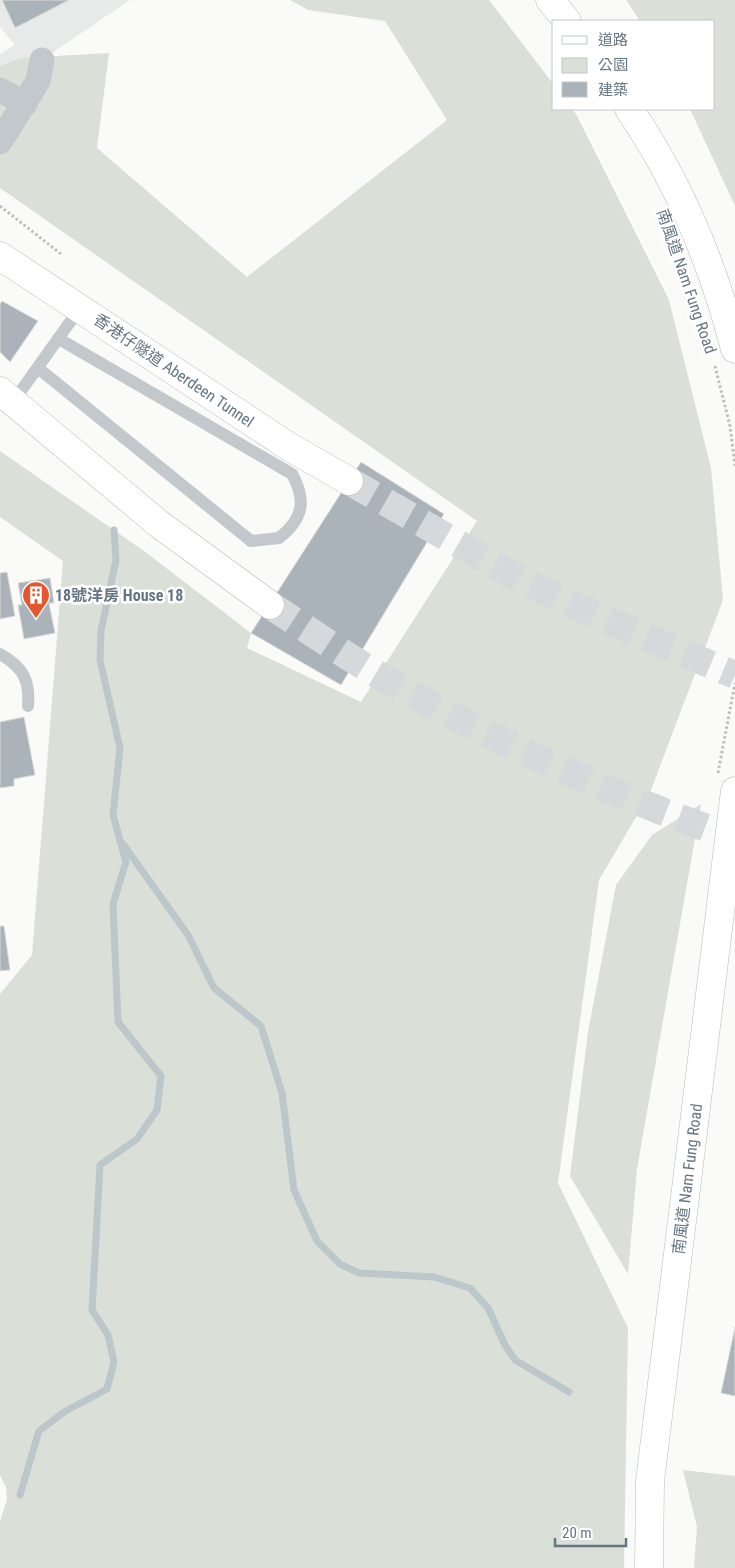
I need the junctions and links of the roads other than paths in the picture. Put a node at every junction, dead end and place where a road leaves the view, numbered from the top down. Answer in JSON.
{"nodes":[{"id":1,"x":550,"y":0,"type":"edge"},
{"id":2,"x":566,"y":20,"type":"edge"},
{"id":3,"x":42,"y":60,"type":"dead end"},
{"id":4,"x":0,"y":90,"type":"edge"},
{"id":5,"x":25,"y":104,"type":"junction"},
{"id":6,"x":630,"y":110,"type":"edge"},
{"id":7,"x":0,"y":142,"type":"edge"},
{"id":8,"x":0,"y":256,"type":"edge"},
{"id":9,"x":13,"y":269,"type":"edge"},
{"id":10,"x":80,"y":308,"type":"junction"},
{"id":11,"x":59,"y":339,"type":"junction"},
{"id":12,"x":724,"y":354,"type":"edge"},
{"id":13,"x":38,"y":368,"type":"junction"},
{"id":14,"x":6,"y":397,"type":"edge"},
{"id":15,"x":349,"y":481,"type":"tunnel mouth"},
{"id":16,"x":270,"y":605,"type":"tunnel mouth"},
{"id":17,"x":0,"y":654,"type":"edge"},
{"id":18,"x":28,"y":706,"type":"dead end"},
{"id":19,"x":735,"y":791,"type":"edge"},
{"id":20,"x":649,"y":1568,"type":"edge"}],
"edges":[{"from":1,"to":2,"type":"main road"},
{"from":3,"to":5,"type":"street"},
{"from":4,"to":5,"type":"street"},
{"from":5,"to":7,"type":"street"},
{"from":6,"to":12,"type":"main road","name":"南風道 Nam Fung Road"},
{"from":8,"to":9,"type":"main road","name":"香港仔隧道 Aberdeen Tunnel"},
{"from":9,"to":10,"type":"main road","name":"香港仔隧道 Aberdeen Tunnel"},
{"from":10,"to":11,"type":"lane"},
{"from":10,"to":15,"type":"main road","name":"香港仔隧道 Aberdeen Tunnel"},
{"from":11,"to":13,"type":"lane"},
{"from":11,"to":13,"type":"lane"},
{"from":13,"to":14,"type":"lane"},
{"from":14,"to":16,"type":"main road"},
{"from":17,"to":18,"type":"lane"},
{"from":19,"to":20,"type":"main road","name":"南風道 Nam Fung Road"}]}
